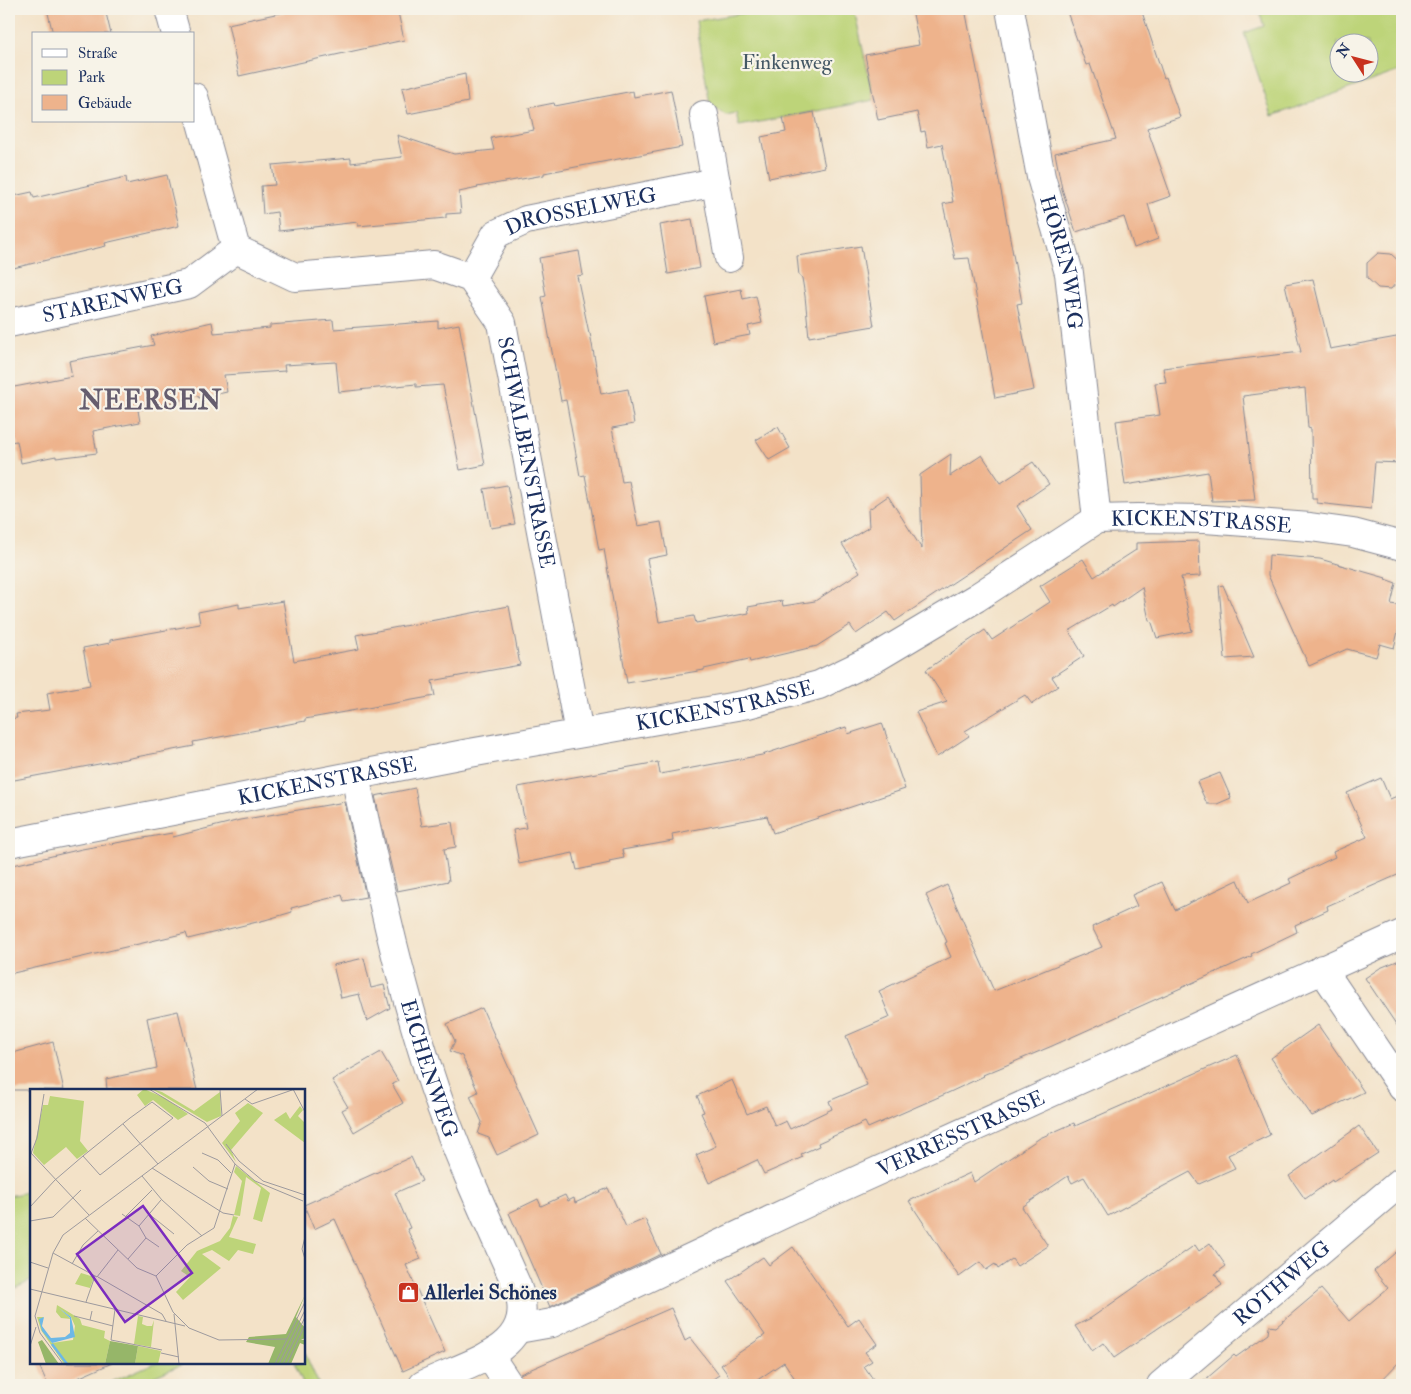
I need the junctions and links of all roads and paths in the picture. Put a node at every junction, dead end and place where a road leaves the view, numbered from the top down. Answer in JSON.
{"nodes":[{"id":1,"x":170,"y":9,"type":"edge"},
{"id":2,"x":1010,"y":9,"type":"edge"},
{"id":3,"x":176,"y":32,"type":"edge"},
{"id":4,"x":195,"y":101,"type":"edge"},
{"id":5,"x":704,"y":115,"type":"dead end"},
{"id":6,"x":716,"y":182,"type":"junction"},
{"id":7,"x":236,"y":249,"type":"junction"},
{"id":8,"x":729,"y":258,"type":"dead end"},
{"id":9,"x":471,"y":278,"type":"junction"},
{"id":10,"x":9,"y":323,"type":"edge"},
{"id":11,"x":1097,"y":519,"type":"junction"},
{"id":12,"x":1402,"y":546,"type":"edge"},
{"id":13,"x":579,"y":733,"type":"junction"},
{"id":14,"x":355,"y":776,"type":"junction"},
{"id":15,"x":9,"y":843,"type":"edge"},
{"id":16,"x":1402,"y":934,"type":"edge"},
{"id":17,"x":1322,"y":969,"type":"junction"},
{"id":18,"x":1402,"y":1087,"type":"edge"},
{"id":19,"x":1402,"y":1181,"type":"edge"},
{"id":20,"x":503,"y":1343,"type":"junction"},
{"id":21,"x":423,"y":1385,"type":"edge"},
{"id":22,"x":509,"y":1385,"type":"edge"},
{"id":23,"x":1161,"y":1385,"type":"edge"}],
"edges":[{"from":1,"to":3,"type":"street"},
{"from":2,"to":11,"type":"street","name":"HÖRENWEG"},
{"from":4,"to":7,"type":"street"},
{"from":5,"to":6,"type":"street"},
{"from":6,"to":8,"type":"street"},
{"from":6,"to":9,"type":"street","name":"DROSSELWEG"},
{"from":7,"to":9,"type":"street"},
{"from":7,"to":10,"type":"street","name":"STARENWEG"},
{"from":9,"to":13,"type":"street","name":"SCHWALBENSTRASSE"},
{"from":11,"to":12,"type":"street","name":"KICKENSTRASSE"},
{"from":11,"to":13,"type":"street","name":"KICKENSTRASSE"},
{"from":13,"to":14,"type":"street","name":"KICKENSTRASSE"},
{"from":14,"to":15,"type":"street","name":"KICKENSTRASSE"},
{"from":14,"to":20,"type":"street","name":"EICHENWEG"},
{"from":16,"to":17,"type":"street","name":"VERRESSTRASSE"},
{"from":17,"to":18,"type":"street"},
{"from":17,"to":20,"type":"street","name":"VERRESSTRASSE"},
{"from":19,"to":23,"type":"street","name":"ROTHWEG"},
{"from":20,"to":21,"type":"street","name":"VERRESSTRASSE"},
{"from":20,"to":22,"type":"street"}]}
